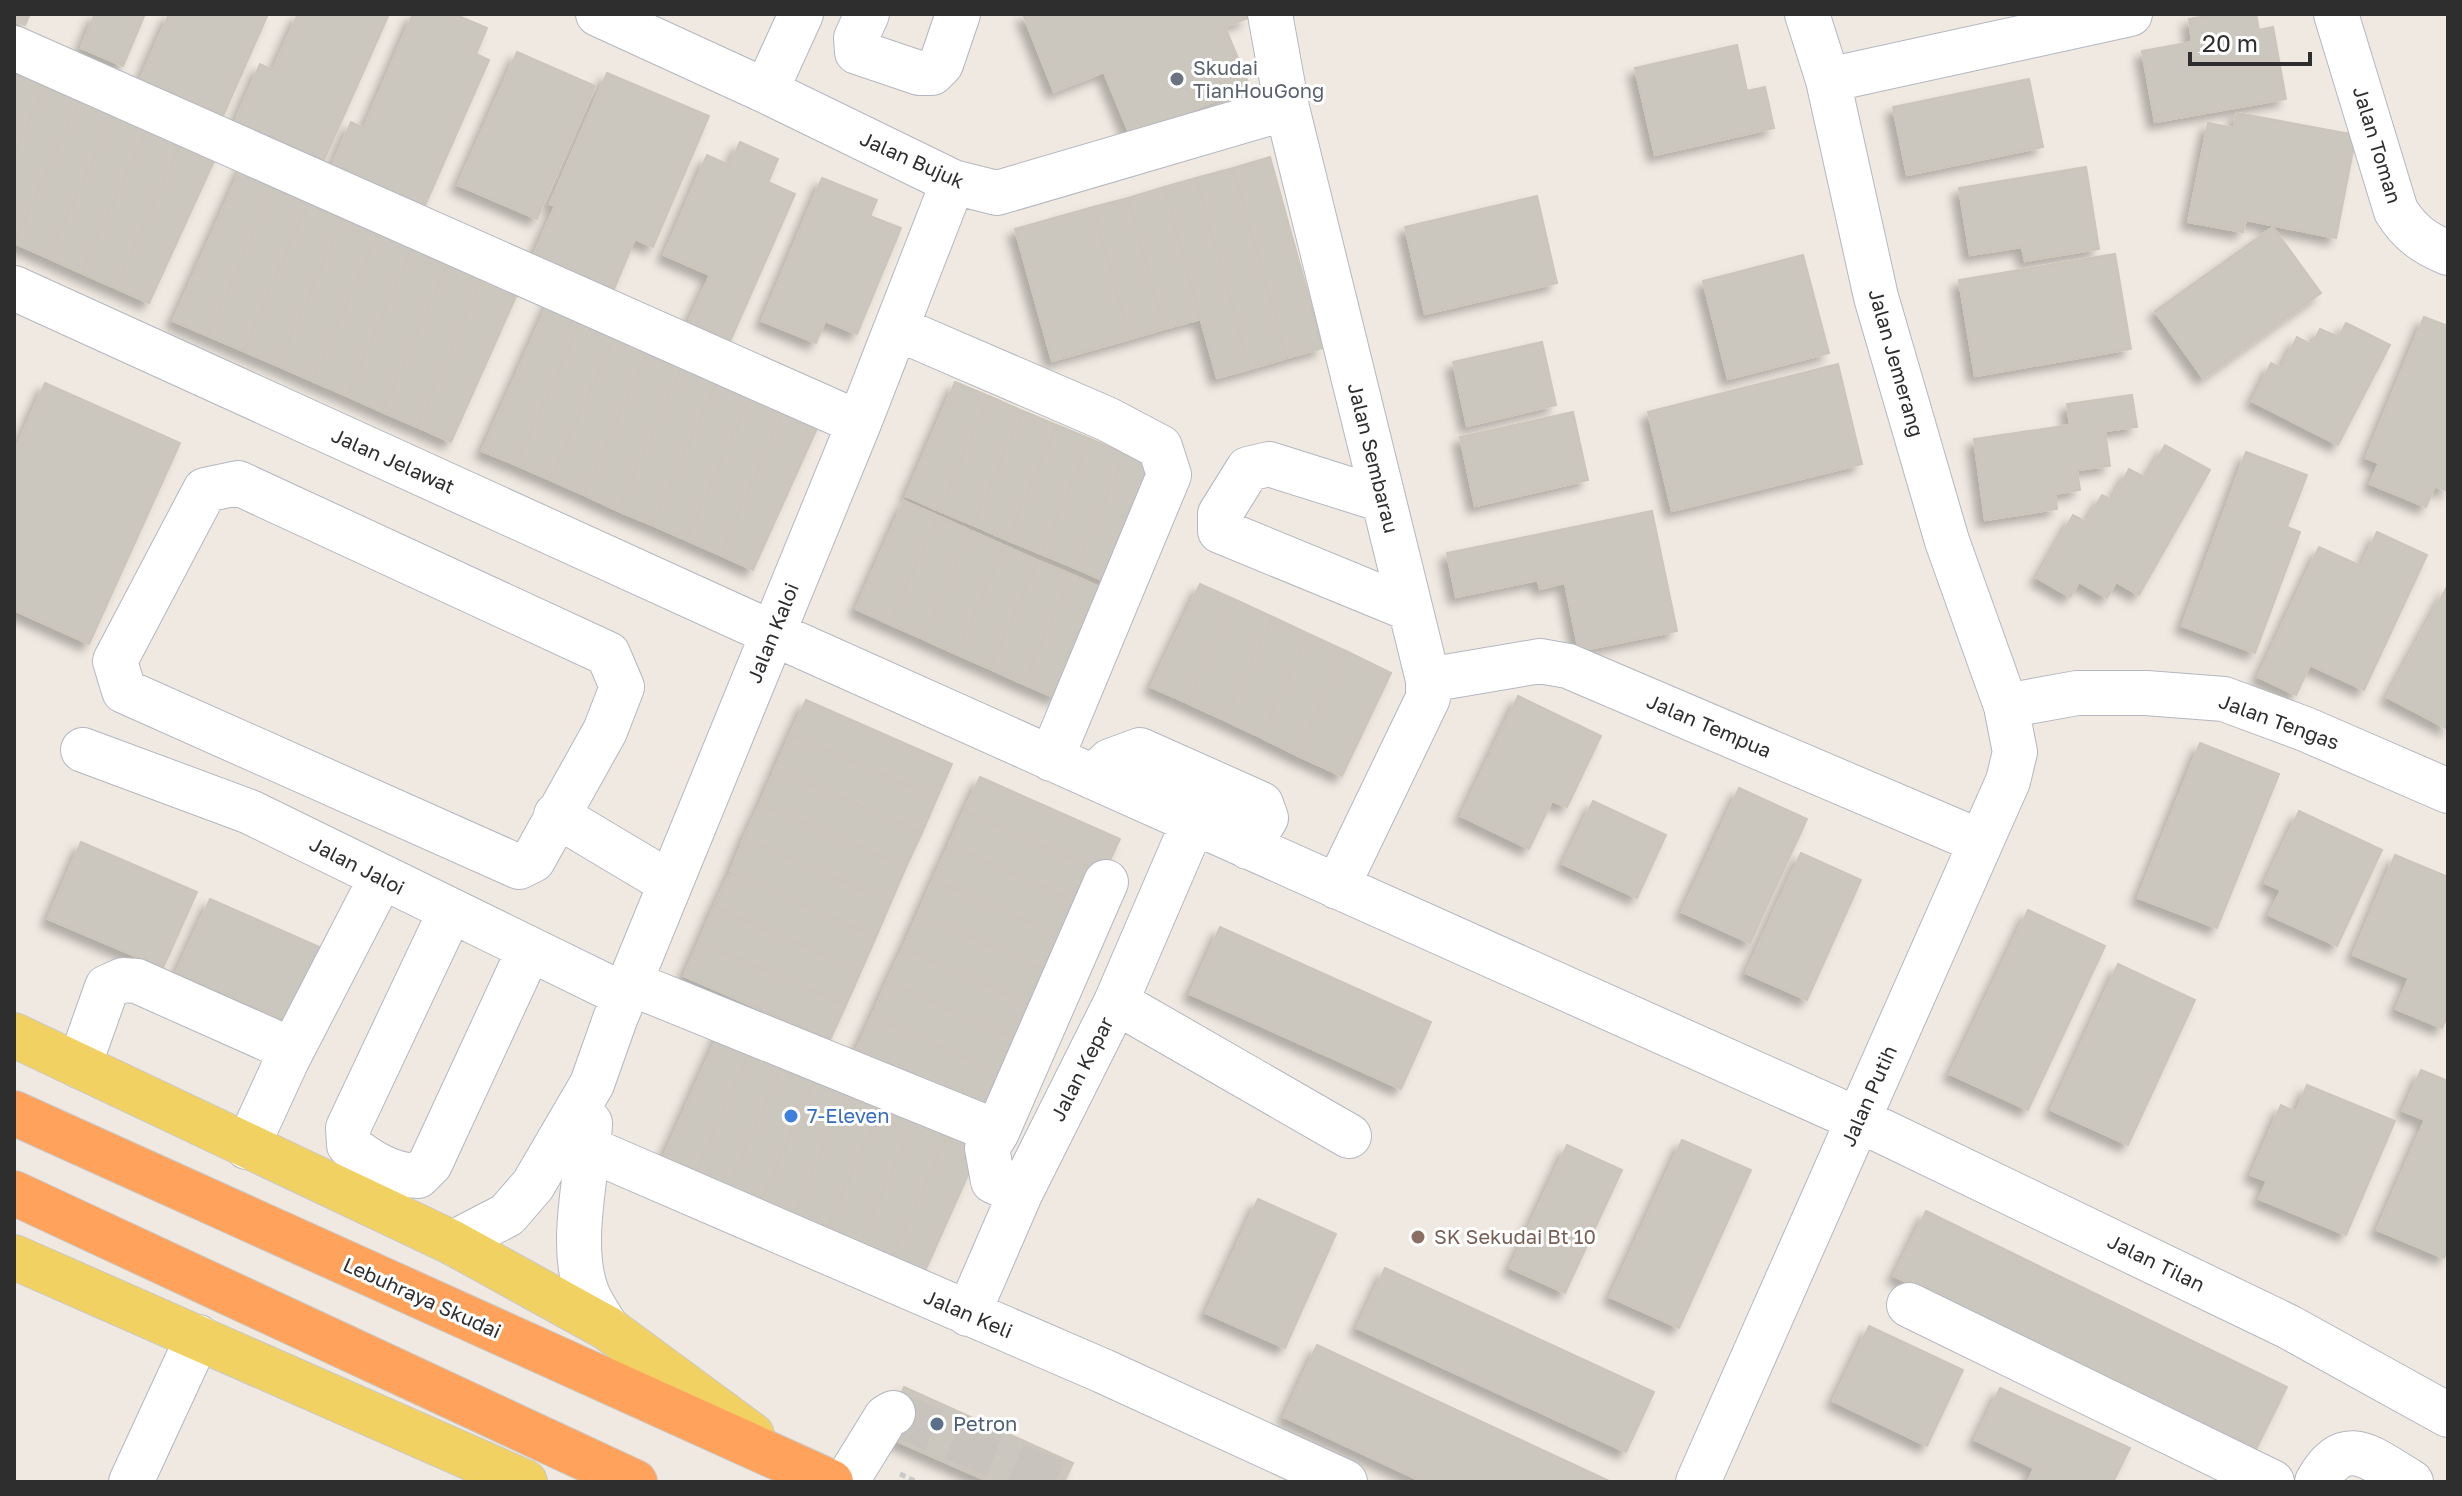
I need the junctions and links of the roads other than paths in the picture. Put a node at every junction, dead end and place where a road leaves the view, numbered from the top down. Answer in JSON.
{"nodes":[{"id":1,"x":598,"y":14,"type":"edge"},
{"id":2,"x":801,"y":14,"type":"edge"},
{"id":3,"x":867,"y":14,"type":"edge"},
{"id":4,"x":958,"y":14,"type":"edge"},
{"id":5,"x":1270,"y":14,"type":"edge"},
{"id":6,"x":1807,"y":14,"type":"edge"},
{"id":7,"x":2130,"y":14,"type":"edge"},
{"id":8,"x":2336,"y":14,"type":"edge"},
{"id":9,"x":14,"y":48,"type":"edge"},
{"id":10,"x":1828,"y":80,"type":"junction"},
{"id":11,"x":766,"y":91,"type":"junction"},
{"id":12,"x":1287,"y":108,"type":"junction"},
{"id":13,"x":953,"y":182,"type":"junction"},
{"id":14,"x":2448,"y":253,"type":"edge"},
{"id":15,"x":14,"y":288,"type":"edge"},
{"id":16,"x":896,"y":328,"type":"junction"},
{"id":17,"x":859,"y":423,"type":"junction"},
{"id":18,"x":1383,"y":500,"type":"junction"},
{"id":19,"x":1410,"y":609,"type":"junction"},
{"id":20,"x":772,"y":633,"type":"junction"},
{"id":21,"x":1428,"y":680,"type":"junction"},
{"id":22,"x":2006,"y":706,"type":"junction"},
{"id":23,"x":83,"y":750,"type":"dead end"},
{"id":24,"x":1051,"y":759,"type":"junction"},
{"id":25,"x":1093,"y":777,"type":"junction"},
{"id":26,"x":2448,"y":791,"type":"edge"},
{"id":27,"x":556,"y":815,"type":"junction"},
{"id":28,"x":1193,"y":823,"type":"junction"},
{"id":29,"x":1981,"y":842,"type":"junction"},
{"id":30,"x":1248,"y":847,"type":"junction"},
{"id":31,"x":381,"y":878,"type":"junction"},
{"id":32,"x":1106,"y":882,"type":"dead end"},
{"id":33,"x":670,"y":883,"type":"junction"},
{"id":34,"x":1337,"y":887,"type":"junction"},
{"id":35,"x":450,"y":912,"type":"junction"},
{"id":36,"x":529,"y":950,"type":"junction"},
{"id":37,"x":627,"y":989,"type":"junction"},
{"id":38,"x":1116,"y":1002,"type":"junction"},
{"id":39,"x":14,"y":1035,"type":"edge"},
{"id":40,"x":292,"y":1050,"type":"junction"},
{"id":41,"x":79,"y":1066,"type":"junction"},
{"id":42,"x":592,"y":1084,"type":"junction"},
{"id":43,"x":14,"y":1113,"type":"edge"},
{"id":44,"x":1859,"y":1120,"type":"junction"},
{"id":45,"x":997,"y":1132,"type":"junction"},
{"id":46,"x":1349,"y":1136,"type":"dead end"},
{"id":47,"x":247,"y":1147,"type":"junction"},
{"id":48,"x":589,"y":1149,"type":"junction"},
{"id":49,"x":14,"y":1193,"type":"edge"},
{"id":50,"x":1020,"y":1194,"type":"junction"},
{"id":51,"x":453,"y":1243,"type":"junction"},
{"id":52,"x":14,"y":1257,"type":"edge"},
{"id":53,"x":1909,"y":1305,"type":"dead end"},
{"id":54,"x":968,"y":1314,"type":"junction"},
{"id":55,"x":607,"y":1328,"type":"junction"},
{"id":56,"x":198,"y":1337,"type":"junction"},
{"id":57,"x":893,"y":1413,"type":"dead end"},
{"id":58,"x":2448,"y":1415,"type":"edge"},
{"id":59,"x":784,"y":1460,"type":"junction"},
{"id":60,"x":131,"y":1482,"type":"edge"},
{"id":61,"x":525,"y":1482,"type":"edge"},
{"id":62,"x":635,"y":1482,"type":"edge"},
{"id":63,"x":831,"y":1482,"type":"edge"},
{"id":64,"x":846,"y":1482,"type":"edge"},
{"id":65,"x":1345,"y":1482,"type":"edge"},
{"id":66,"x":1698,"y":1482,"type":"edge"},
{"id":67,"x":2272,"y":1482,"type":"edge"},
{"id":68,"x":2317,"y":1482,"type":"edge"},
{"id":69,"x":2411,"y":1482,"type":"edge"}],
"edges":[{"from":1,"to":11,"type":"street","name":"Jalan Bujuk"},
{"from":2,"to":11,"type":"street"},
{"from":3,"to":4,"type":"street"},
{"from":5,"to":12,"type":"street","name":"Jalan Sembarau"},
{"from":6,"to":10,"type":"street","name":"Jalan Jemerang"},
{"from":7,"to":10,"type":"street"},
{"from":8,"to":14,"type":"street","name":"Jalan Toman"},
{"from":9,"to":17,"type":"street"},
{"from":10,"to":22,"type":"street","name":"Jalan Jemerang"},
{"from":11,"to":13,"type":"street","name":"Jalan Bujuk"},
{"from":12,"to":13,"type":"street","name":"Jalan Bujuk"},
{"from":12,"to":18,"type":"street","name":"Jalan Sembarau"},
{"from":13,"to":16,"type":"street","name":"Jalan Kaloi"},
{"from":15,"to":20,"type":"street","name":"Jalan Jelawat"},
{"from":16,"to":17,"type":"street","name":"Jalan Kaloi"},
{"from":16,"to":24,"type":"street"},
{"from":17,"to":20,"type":"street","name":"Jalan Kaloi"},
{"from":18,"to":19,"type":"street","name":"Jalan Sembarau"},
{"from":18,"to":19,"type":"street"},
{"from":19,"to":21,"type":"street","name":"Jalan Sembarau"},
{"from":20,"to":24,"type":"street","name":"Jalan Jelawat"},
{"from":20,"to":33,"type":"street","name":"Jalan Kaloi"},
{"from":21,"to":29,"type":"street","name":"Jalan Tempua"},
{"from":21,"to":34,"type":"street","name":"Jalan Sembarau"},
{"from":22,"to":26,"type":"street","name":"Jalan Tengas"},
{"from":22,"to":29,"type":"street","name":"Jalan Putih"},
{"from":23,"to":31,"type":"street","name":"Jalan Jaloi"},
{"from":24,"to":25,"type":"street","name":"Jalan Jelawat"},
{"from":25,"to":28,"type":"street","name":"Jalan Jelawat"},
{"from":25,"to":30,"type":"street"},
{"from":27,"to":27,"type":"street"},
{"from":27,"to":33,"type":"street"},
{"from":28,"to":30,"type":"street","name":"Jalan Jelawat"},
{"from":28,"to":38,"type":"street","name":"Jalan Kepar"},
{"from":29,"to":44,"type":"street","name":"Jalan Putih"},
{"from":30,"to":34,"type":"street","name":"Jalan Jelawat"},
{"from":31,"to":35,"type":"street","name":"Jalan Jaloi"},
{"from":31,"to":40,"type":"street"},
{"from":32,"to":45,"type":"street"},
{"from":33,"to":37,"type":"street","name":"Jalan Kaloi"},
{"from":34,"to":44,"type":"street","name":"Jalan Tilan"},
{"from":35,"to":36,"type":"street","name":"Jalan Jaloi"},
{"from":35,"to":36,"type":"street"},
{"from":36,"to":37,"type":"street","name":"Jalan Jaloi"},
{"from":37,"to":42,"type":"street","name":"Jalan Kaloi"},
{"from":37,"to":45,"type":"street","name":"Jalan Jaloi"},
{"from":38,"to":46,"type":"street"},
{"from":38,"to":50,"type":"street","name":"Jalan Kepar"},
{"from":39,"to":41,"type":"main road"},
{"from":40,"to":41,"type":"street"},
{"from":40,"to":47,"type":"street"},
{"from":41,"to":47,"type":"main road"},
{"from":42,"to":48,"type":"street","name":"Jalan Kaloi"},
{"from":42,"to":51,"type":"street","name":"Jalan Kaloi"},
{"from":43,"to":59,"type":"highway","name":"Lebuhraya Skudai"},
{"from":44,"to":58,"type":"street","name":"Jalan Tilan"},
{"from":44,"to":66,"type":"street","name":"Jalan Putih"},
{"from":45,"to":50,"type":"street"},
{"from":47,"to":51,"type":"main road"},
{"from":48,"to":54,"type":"street","name":"Jalan Keli"},
{"from":48,"to":55,"type":"street","name":"Jalan Kaloi"},
{"from":49,"to":62,"type":"highway"},
{"from":50,"to":54,"type":"street","name":"Jalan Kepar"},
{"from":51,"to":55,"type":"main road"},
{"from":52,"to":56,"type":"main road"},
{"from":53,"to":67,"type":"street"},
{"from":54,"to":65,"type":"street","name":"Jalan Keli"},
{"from":55,"to":59,"type":"main road"},
{"from":56,"to":60,"type":"street"},
{"from":56,"to":61,"type":"main road"},
{"from":57,"to":64,"type":"street"},
{"from":59,"to":63,"type":"highway","name":"Lebuhraya Skudai"},
{"from":68,"to":69,"type":"street"}]}
